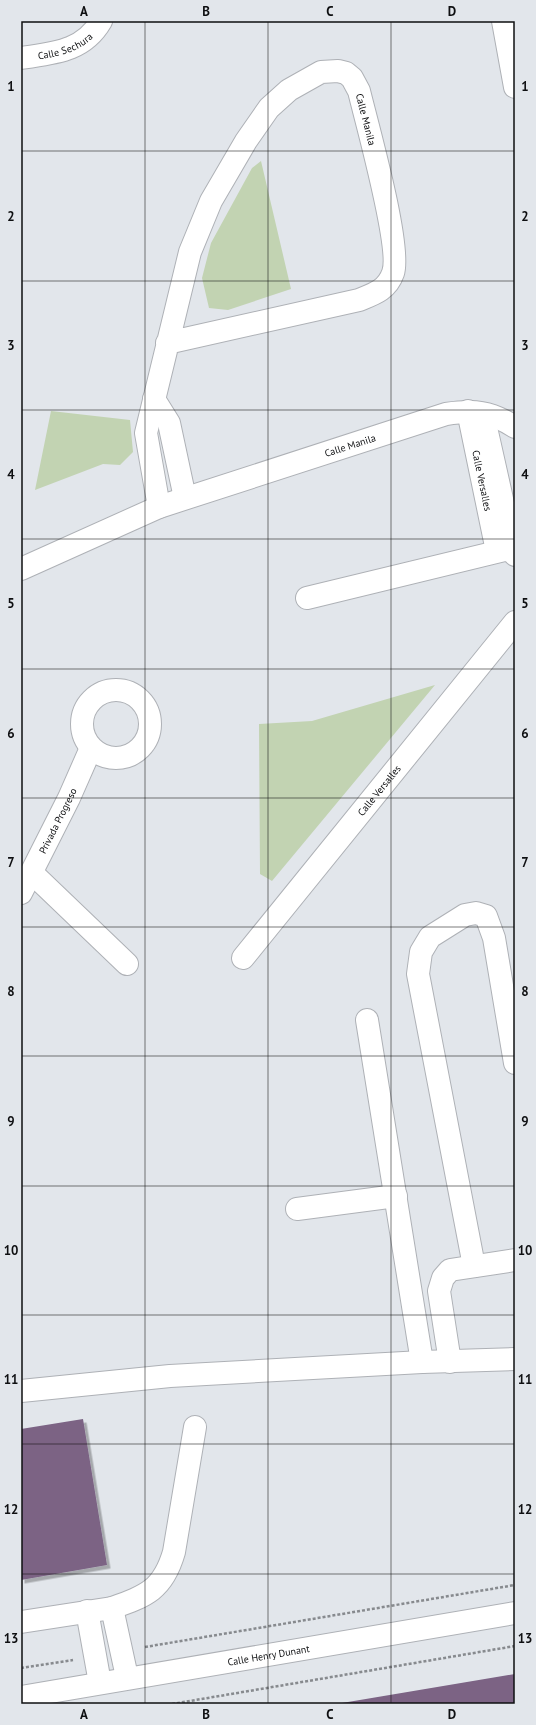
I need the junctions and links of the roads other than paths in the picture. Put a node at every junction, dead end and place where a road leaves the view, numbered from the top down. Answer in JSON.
{"nodes":[{"id":1,"x":101,"y":21,"type":"edge"},
{"id":2,"x":503,"y":21,"type":"edge"},
{"id":3,"x":21,"y":58,"type":"edge"},
{"id":4,"x":515,"y":87,"type":"edge"},
{"id":5,"x":167,"y":343,"type":"junction"},
{"id":6,"x":154,"y":399,"type":"junction"},
{"id":7,"x":476,"y":412,"type":"junction"},
{"id":8,"x":515,"y":427,"type":"edge"},
{"id":9,"x":185,"y":498,"type":"junction"},
{"id":10,"x":159,"y":507,"type":"junction"},
{"id":11,"x":508,"y":551,"type":"edge"},
{"id":12,"x":21,"y":569,"type":"edge"},
{"id":13,"x":307,"y":598,"type":"dead end"},
{"id":14,"x":515,"y":622,"type":"edge"},
{"id":15,"x":92,"y":748,"type":"dead end"},
{"id":16,"x":32,"y":873,"type":"junction"},
{"id":17,"x":21,"y":893,"type":"edge"},
{"id":18,"x":243,"y":958,"type":"dead end"},
{"id":19,"x":127,"y":964,"type":"dead end"},
{"id":20,"x":367,"y":1020,"type":"dead end"},
{"id":21,"x":515,"y":1064,"type":"edge"},
{"id":22,"x":396,"y":1196,"type":"junction"},
{"id":23,"x":297,"y":1208,"type":"dead end"},
{"id":24,"x":515,"y":1260,"type":"edge"},
{"id":25,"x":474,"y":1266,"type":"junction"},
{"id":26,"x":515,"y":1359,"type":"edge"},
{"id":27,"x":422,"y":1362,"type":"junction"},
{"id":28,"x":450,"y":1362,"type":"junction"},
{"id":29,"x":21,"y":1391,"type":"edge"},
{"id":30,"x":195,"y":1427,"type":"dead end"},
{"id":31,"x":112,"y":1608,"type":"junction"},
{"id":32,"x":87,"y":1611,"type":"junction"},
{"id":33,"x":515,"y":1613,"type":"edge"},
{"id":34,"x":21,"y":1622,"type":"edge"},
{"id":35,"x":127,"y":1677,"type":"junction"},
{"id":36,"x":100,"y":1683,"type":"junction"},
{"id":37,"x":21,"y":1697,"type":"edge"}],
"edges":[{"from":1,"to":3,"type":"street","name":"Calle Sechura"},
{"from":2,"to":4,"type":"street"},
{"from":5,"to":5,"type":"street","name":"Calle Manila"},
{"from":5,"to":6,"type":"street","name":"Calle Manila"},
{"from":6,"to":9,"type":"street"},
{"from":6,"to":10,"type":"street","name":"Calle Manila"},
{"from":7,"to":8,"type":"street","name":"Calle Manila"},
{"from":7,"to":9,"type":"street","name":"Calle Manila"},
{"from":7,"to":11,"type":"street","name":"Calle Versalles"},
{"from":9,"to":10,"type":"street","name":"Calle Manila"},
{"from":10,"to":12,"type":"street","name":"Calle Manila"},
{"from":11,"to":13,"type":"street","name":"Calle Versalles"},
{"from":14,"to":18,"type":"street","name":"Calle Versalles"},
{"from":15,"to":16,"type":"street","name":"Privada Progreso"},
{"from":16,"to":17,"type":"street","name":"Privada Progreso"},
{"from":16,"to":19,"type":"street"},
{"from":20,"to":22,"type":"street"},
{"from":21,"to":25,"type":"street"},
{"from":22,"to":23,"type":"street"},
{"from":22,"to":27,"type":"street"},
{"from":24,"to":25,"type":"street"},
{"from":25,"to":28,"type":"street"},
{"from":26,"to":28,"type":"street"},
{"from":27,"to":28,"type":"street"},
{"from":27,"to":29,"type":"street"},
{"from":30,"to":31,"type":"street"},
{"from":31,"to":32,"type":"street"},
{"from":31,"to":35,"type":"street"},
{"from":32,"to":34,"type":"street"},
{"from":32,"to":36,"type":"street"},
{"from":33,"to":35,"type":"street","name":"Calle Henry Dunant"},
{"from":35,"to":36,"type":"street","name":"Calle Henry Dunant"},
{"from":36,"to":37,"type":"street","name":"Calle Henry Dunant"}]}
